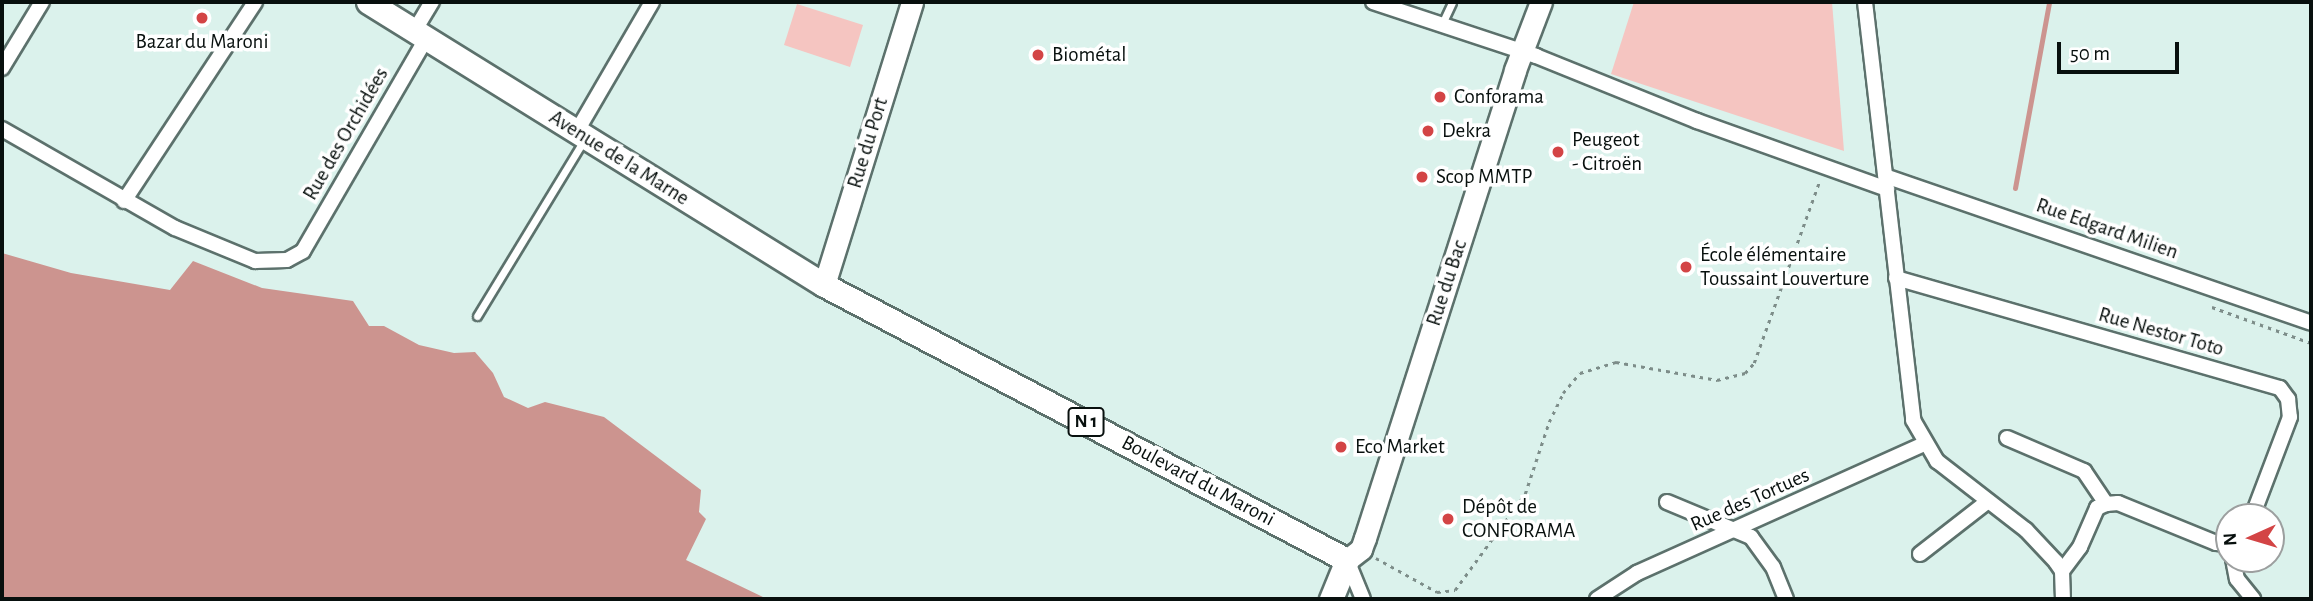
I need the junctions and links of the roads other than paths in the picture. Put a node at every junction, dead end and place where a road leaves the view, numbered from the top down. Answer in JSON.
{"nodes":[{"id":1,"x":41,"y":2,"type":"edge"},
{"id":2,"x":255,"y":2,"type":"edge"},
{"id":3,"x":368,"y":2,"type":"edge"},
{"id":4,"x":432,"y":2,"type":"edge"},
{"id":5,"x":652,"y":2,"type":"edge"},
{"id":6,"x":912,"y":2,"type":"edge"},
{"id":7,"x":1373,"y":2,"type":"edge"},
{"id":8,"x":1452,"y":2,"type":"edge"},
{"id":9,"x":1541,"y":2,"type":"edge"},
{"id":10,"x":1865,"y":2,"type":"edge"},
{"id":11,"x":1441,"y":26,"type":"junction"},
{"id":12,"x":420,"y":34,"type":"junction"},
{"id":13,"x":1521,"y":52,"type":"junction"},
{"id":14,"x":2,"y":68,"type":"edge"},
{"id":15,"x":2,"y":129,"type":"edge"},
{"id":16,"x":581,"y":134,"type":"junction"},
{"id":17,"x":1888,"y":183,"type":"junction"},
{"id":18,"x":124,"y":201,"type":"junction"},
{"id":19,"x":1896,"y":278,"type":"junction"},
{"id":20,"x":824,"y":285,"type":"junction"},
{"id":21,"x":477,"y":316,"type":"dead end"},
{"id":22,"x":2311,"y":323,"type":"edge"},
{"id":23,"x":2007,"y":438,"type":"dead end"},
{"id":24,"x":1924,"y":444,"type":"junction"},
{"id":25,"x":1988,"y":501,"type":"junction"},
{"id":26,"x":1667,"y":502,"type":"dead end"},
{"id":27,"x":2257,"y":503,"type":"edge"},
{"id":28,"x":2106,"y":504,"type":"junction"},
{"id":29,"x":1735,"y":530,"type":"junction"},
{"id":30,"x":2215,"y":543,"type":"edge"},
{"id":31,"x":1920,"y":554,"type":"dead end"},
{"id":32,"x":1354,"y":555,"type":"junction"},
{"id":33,"x":2062,"y":571,"type":"junction"},
{"id":34,"x":2236,"y":573,"type":"edge"},
{"id":35,"x":1331,"y":599,"type":"edge"},
{"id":36,"x":1363,"y":599,"type":"edge"},
{"id":37,"x":1597,"y":599,"type":"edge"},
{"id":38,"x":1786,"y":599,"type":"edge"},
{"id":39,"x":2063,"y":599,"type":"edge"},
{"id":40,"x":2253,"y":599,"type":"edge"}],
"edges":[{"from":1,"to":14,"type":"street"},
{"from":2,"to":18,"type":"street"},
{"from":3,"to":12,"type":"main road","number":"N 1"},
{"from":4,"to":12,"type":"street","name":"Rue des Orchidées"},
{"from":5,"to":16,"type":"street"},
{"from":6,"to":20,"type":"street","name":"Rue du Port"},
{"from":7,"to":11,"type":"street","name":"Rue Edgard Milien"},
{"from":8,"to":11,"type":"lane"},
{"from":9,"to":13,"type":"street","name":"Rue du Bac"},
{"from":10,"to":17,"type":"street"},
{"from":11,"to":13,"type":"street","name":"Rue Edgard Milien"},
{"from":12,"to":16,"type":"main road","name":"Avenue de la Marne","number":"N 1"},
{"from":12,"to":18,"type":"street","name":"Rue des Orchidées"},
{"from":13,"to":17,"type":"street","name":"Rue Edgard Milien"},
{"from":13,"to":32,"type":"street","name":"Rue du Bac"},
{"from":15,"to":18,"type":"street"},
{"from":16,"to":20,"type":"main road","name":"Avenue de la Marne","number":"N 1"},
{"from":16,"to":21,"type":"lane"},
{"from":17,"to":19,"type":"street"},
{"from":17,"to":22,"type":"street","name":"Rue Edgard Milien"},
{"from":19,"to":24,"type":"street"},
{"from":19,"to":27,"type":"street","name":"Rue Nestor Toto"},
{"from":20,"to":32,"type":"main road","name":"Boulevard du Maroni","number":"N 1"},
{"from":23,"to":28,"type":"street"},
{"from":24,"to":25,"type":"street"},
{"from":24,"to":29,"type":"street","name":"Rue des Tortues"},
{"from":25,"to":31,"type":"street"},
{"from":25,"to":33,"type":"street"},
{"from":26,"to":29,"type":"street"},
{"from":28,"to":30,"type":"street"},
{"from":28,"to":33,"type":"street"},
{"from":29,"to":37,"type":"street","name":"Rue des Tortues"},
{"from":29,"to":38,"type":"street"},
{"from":32,"to":35,"type":"main road"},
{"from":32,"to":36,"type":"street"},
{"from":33,"to":39,"type":"street"},
{"from":34,"to":40,"type":"street"}]}
